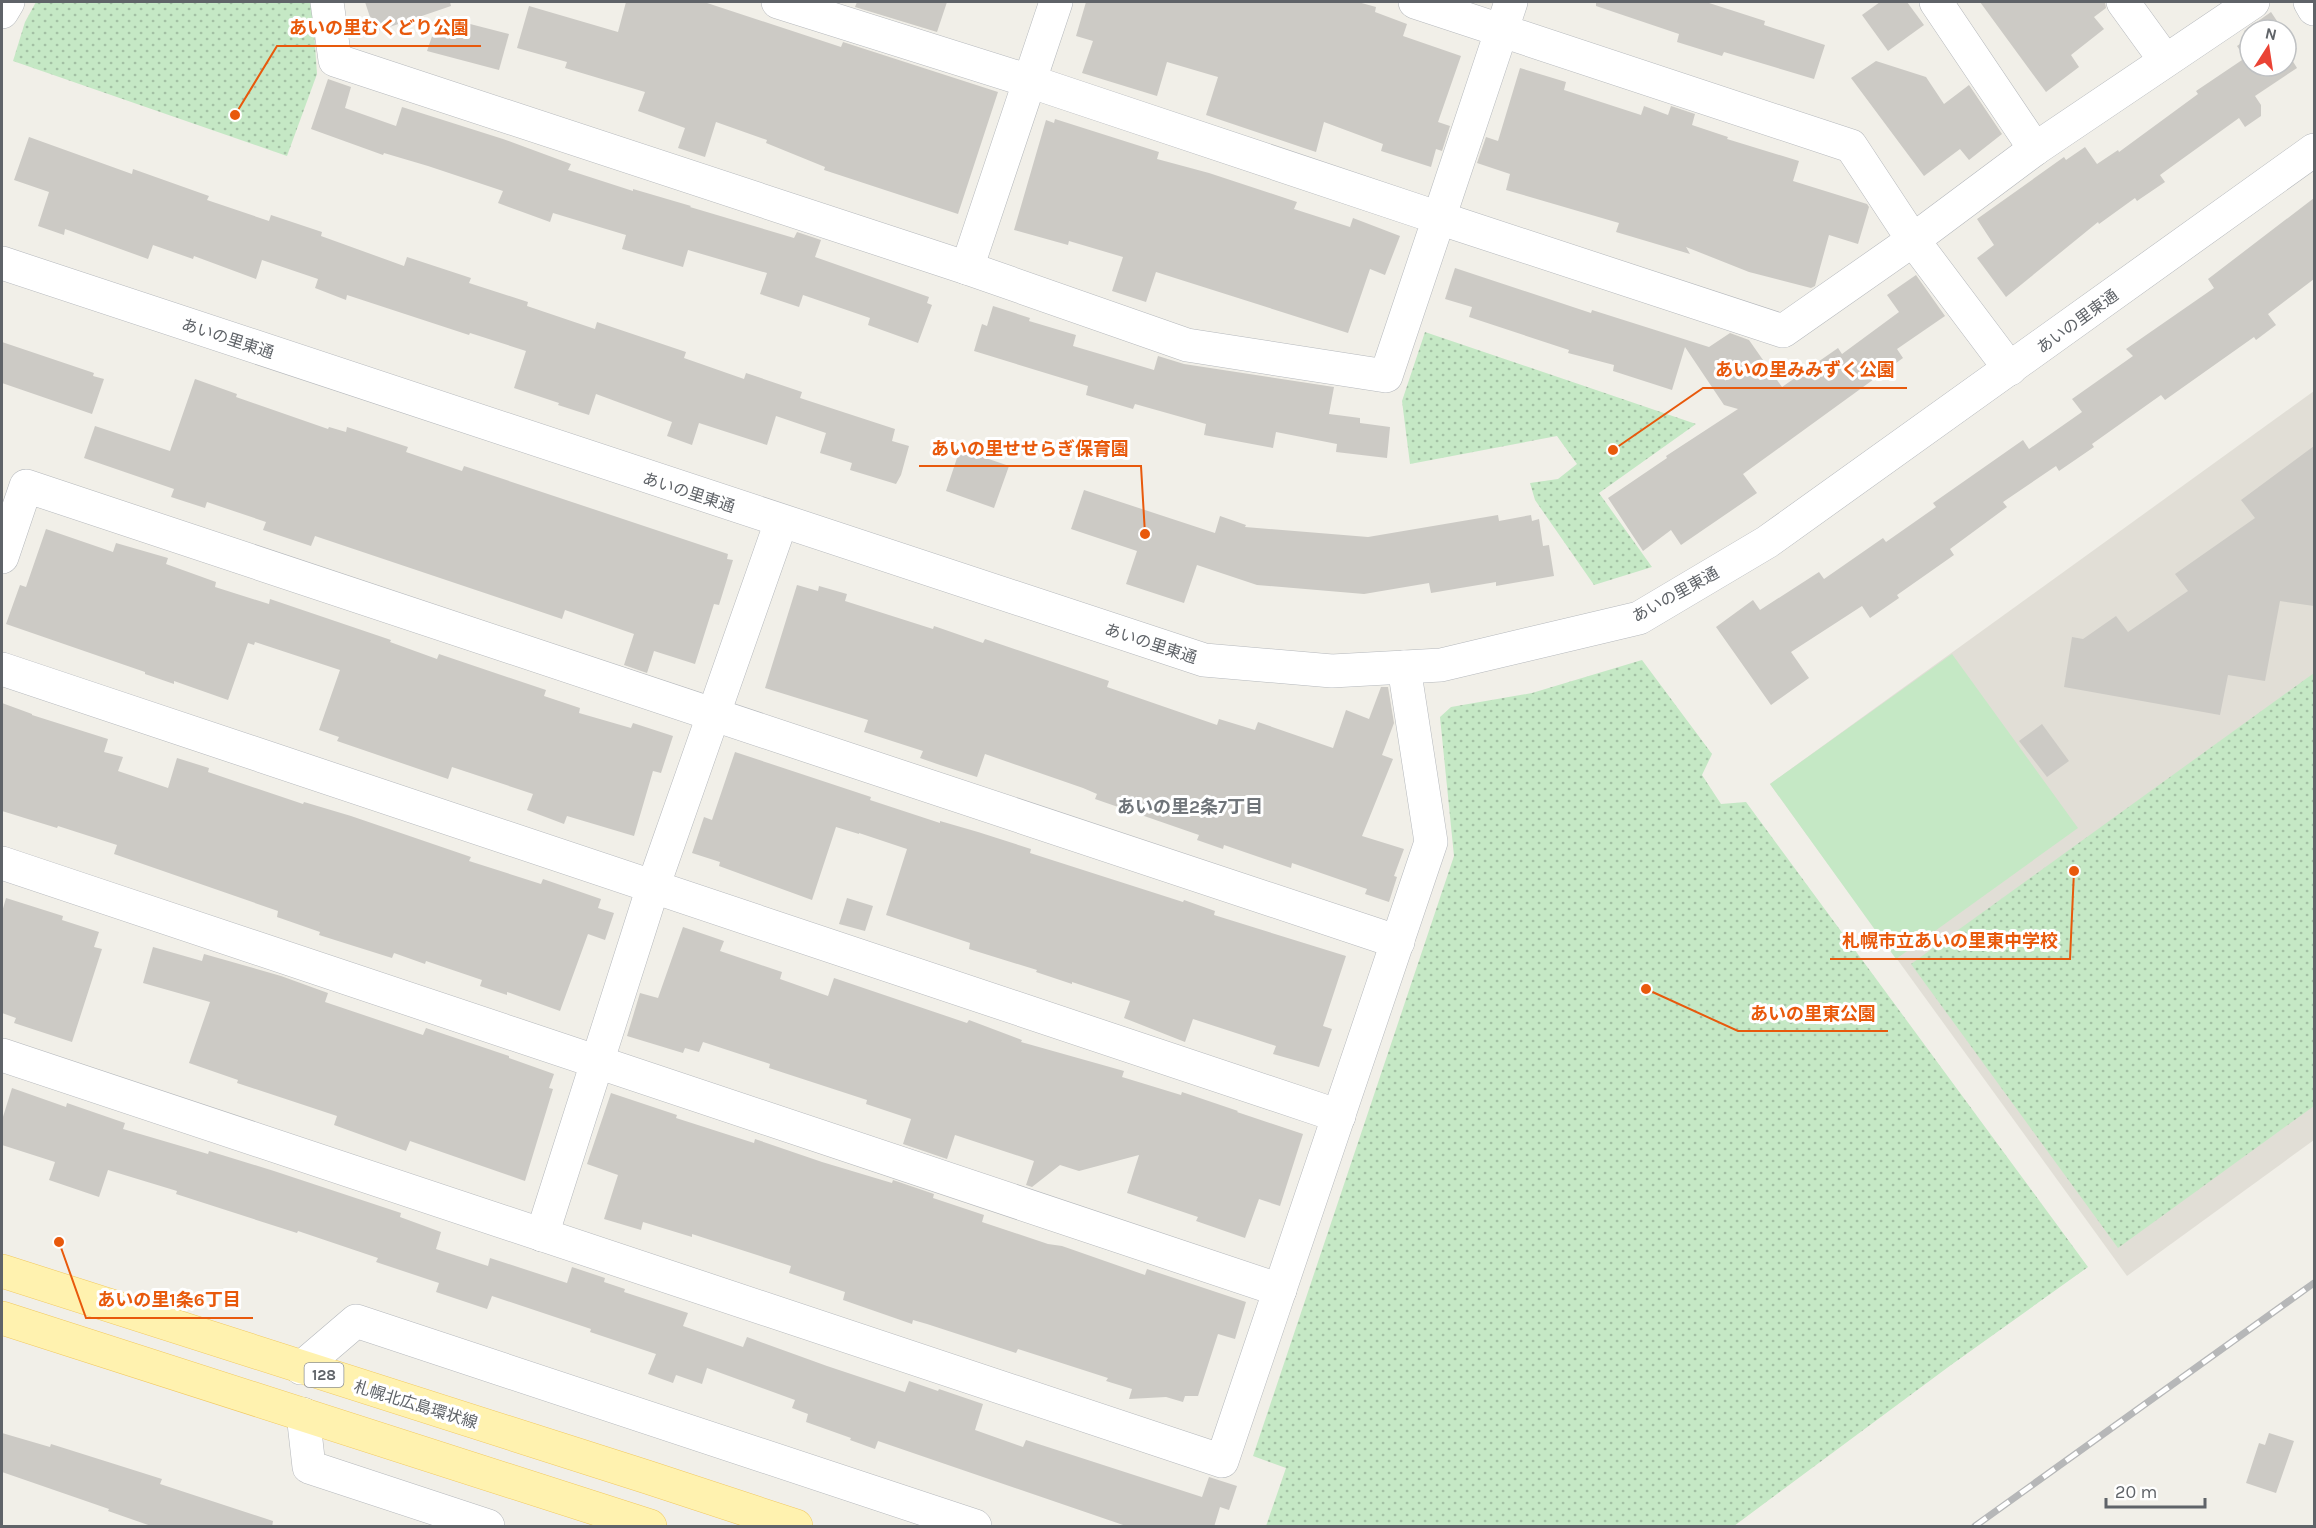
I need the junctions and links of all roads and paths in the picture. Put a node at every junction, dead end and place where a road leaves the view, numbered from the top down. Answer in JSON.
{"nodes":[{"id":1,"x":8,"y":2,"type":"edge"},
{"id":2,"x":327,"y":2,"type":"edge"},
{"id":3,"x":778,"y":2,"type":"edge"},
{"id":4,"x":1056,"y":2,"type":"edge"},
{"id":5,"x":1415,"y":2,"type":"edge"},
{"id":6,"x":1936,"y":2,"type":"edge"},
{"id":7,"x":2123,"y":2,"type":"edge"},
{"id":8,"x":2253,"y":2,"type":"edge"},
{"id":9,"x":2310,"y":2,"type":"edge"},
{"id":10,"x":2314,"y":9,"type":"edge"},
{"id":11,"x":2,"y":12,"type":"edge"},
{"id":12,"x":1506,"y":16,"type":"edge"},
{"id":13,"x":2165,"y":60,"type":"junction"},
{"id":14,"x":1029,"y":81,"type":"junction"},
{"id":15,"x":2035,"y":149,"type":"junction"},
{"id":16,"x":2314,"y":150,"type":"edge"},
{"id":17,"x":1439,"y":218,"type":"junction"},
{"id":18,"x":1913,"y":240,"type":"junction"},
{"id":19,"x":2,"y":263,"type":"edge"},
{"id":20,"x":967,"y":268,"type":"junction"},
{"id":21,"x":2010,"y":369,"type":"junction"},
{"id":22,"x":781,"y":522,"type":"junction"},
{"id":23,"x":2,"y":556,"type":"edge"},
{"id":24,"x":1404,"y":667,"type":"junction"},
{"id":25,"x":2,"y":669,"type":"edge"},
{"id":26,"x":712,"y":714,"type":"junction"},
{"id":27,"x":2,"y":863,"type":"edge"},
{"id":28,"x":653,"y":887,"type":"junction"},
{"id":29,"x":1398,"y":942,"type":"junction"},
{"id":30,"x":2,"y":1054,"type":"edge"},
{"id":31,"x":598,"y":1062,"type":"junction"},
{"id":32,"x":1339,"y":1116,"type":"junction"},
{"id":33,"x":542,"y":1235,"type":"junction"},
{"id":34,"x":2,"y":1271,"type":"edge"},
{"id":35,"x":1280,"y":1290,"type":"junction"},
{"id":36,"x":2,"y":1318,"type":"edge"},
{"id":37,"x":302,"y":1368,"type":"junction"},
{"id":38,"x":303,"y":1414,"type":"junction"},
{"id":39,"x":640,"y":1523,"type":"edge"},
{"id":40,"x":488,"y":1527,"type":"edge"},
{"id":41,"x":796,"y":1527,"type":"edge"},
{"id":42,"x":975,"y":1527,"type":"edge"}],
"edges":[{"from":1,"to":11,"type":"street"},
{"from":2,"to":20,"type":"street"},
{"from":3,"to":14,"type":"street"},
{"from":4,"to":14,"type":"street"},
{"from":5,"to":12,"type":"street"},
{"from":6,"to":15,"type":"street"},
{"from":7,"to":13,"type":"street"},
{"from":8,"to":13,"type":"street"},
{"from":9,"to":10,"type":"street"},
{"from":12,"to":17,"type":"street"},
{"from":12,"to":18,"type":"street"},
{"from":13,"to":15,"type":"street"},
{"from":14,"to":17,"type":"street"},
{"from":14,"to":20,"type":"street"},
{"from":15,"to":18,"type":"street"},
{"from":16,"to":21,"type":"street","name":"あいの里東通"},
{"from":17,"to":18,"type":"street"},
{"from":17,"to":20,"type":"street"},
{"from":18,"to":21,"type":"street"},
{"from":19,"to":22,"type":"street","name":"あいの里東通"},
{"from":21,"to":24,"type":"street","name":"あいの里東通"},
{"from":22,"to":24,"type":"street","name":"あいの里東通"},
{"from":22,"to":26,"type":"street"},
{"from":23,"to":26,"type":"street"},
{"from":24,"to":29,"type":"street"},
{"from":25,"to":28,"type":"street"},
{"from":26,"to":28,"type":"street"},
{"from":26,"to":29,"type":"street"},
{"from":27,"to":31,"type":"street"},
{"from":28,"to":31,"type":"street"},
{"from":28,"to":32,"type":"street"},
{"from":29,"to":32,"type":"street"},
{"from":30,"to":33,"type":"street"},
{"from":31,"to":33,"type":"street"},
{"from":31,"to":35,"type":"street"},
{"from":32,"to":35,"type":"street"},
{"from":33,"to":35,"type":"street"},
{"from":34,"to":37,"type":"main road","name":"札幌北広島環状線","number":"128"},
{"from":36,"to":38,"type":"main road"},
{"from":37,"to":41,"type":"main road","name":"札幌北広島環状線","number":"128"},
{"from":37,"to":42,"type":"street"},
{"from":38,"to":39,"type":"main road"},
{"from":38,"to":40,"type":"street"}]}
